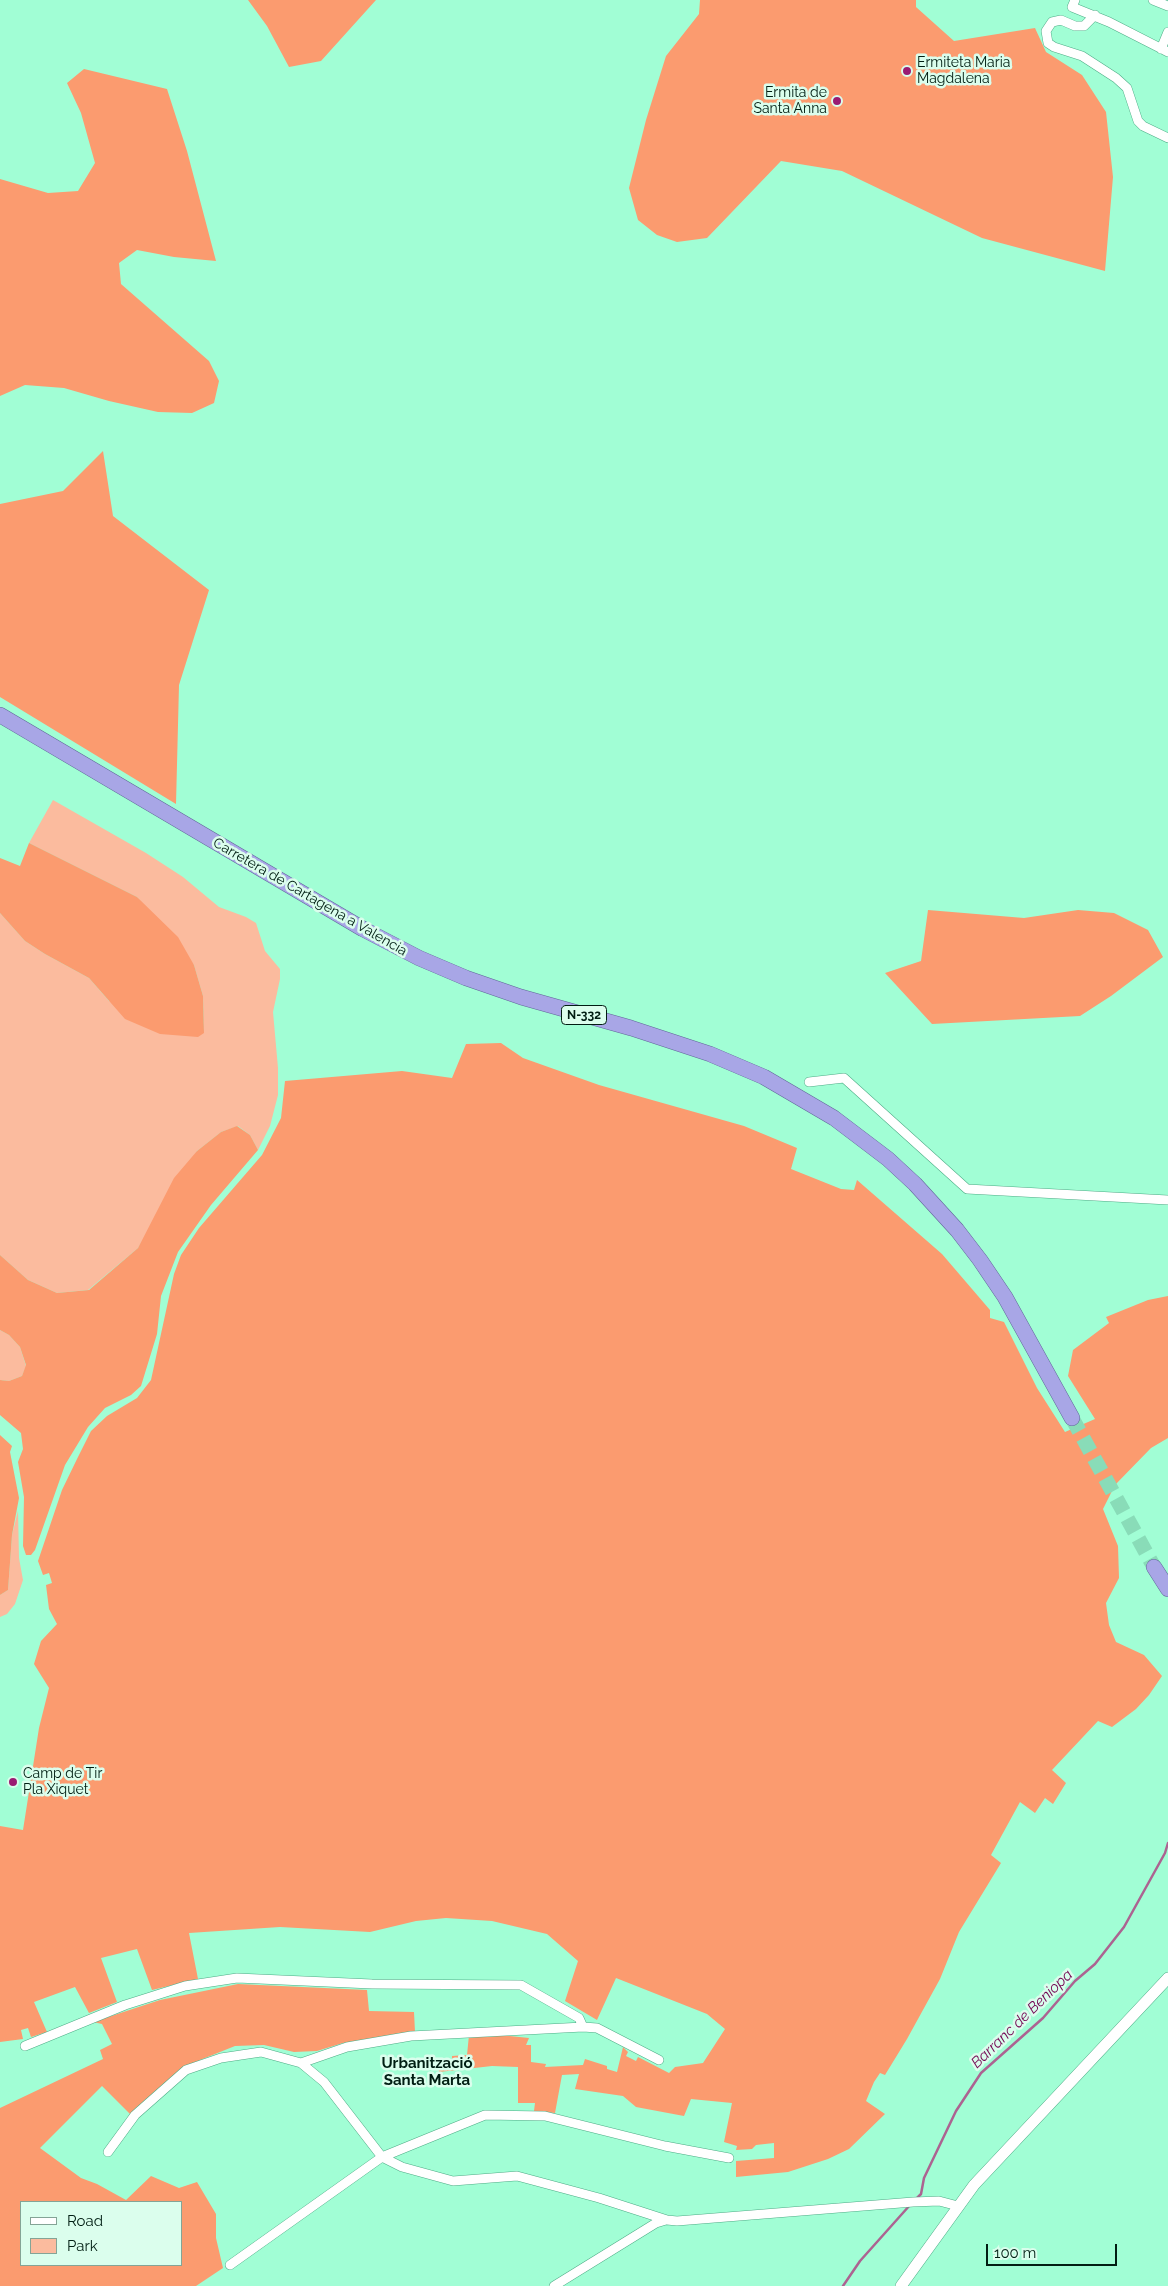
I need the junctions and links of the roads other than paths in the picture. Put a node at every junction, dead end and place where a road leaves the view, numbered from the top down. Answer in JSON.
{"nodes":[{"id":1,"x":1153,"y":0,"type":"edge"},
{"id":2,"x":1074,"y":4,"type":"edge"},
{"id":3,"x":1168,"y":6,"type":"edge"},
{"id":4,"x":1095,"y":15,"type":"junction"},
{"id":5,"x":1168,"y":32,"type":"edge"},
{"id":6,"x":1164,"y":50,"type":"edge"},
{"id":7,"x":1168,"y":138,"type":"edge"},
{"id":8,"x":0,"y":715,"type":"edge"},
{"id":9,"x":809,"y":1082,"type":"dead end"},
{"id":10,"x":1168,"y":1200,"type":"edge"},
{"id":11,"x":1072,"y":1418,"type":"tunnel mouth"},
{"id":12,"x":1154,"y":1567,"type":"tunnel mouth"},
{"id":13,"x":1168,"y":1588,"type":"edge"},
{"id":14,"x":1168,"y":1978,"type":"edge"},
{"id":15,"x":583,"y":2027,"type":"junction"},
{"id":16,"x":25,"y":2046,"type":"dead end"},
{"id":17,"x":659,"y":2060,"type":"dead end"},
{"id":18,"x":301,"y":2063,"type":"junction"},
{"id":19,"x":108,"y":2152,"type":"dead end"},
{"id":20,"x":382,"y":2157,"type":"junction"},
{"id":21,"x":729,"y":2158,"type":"dead end"},
{"id":22,"x":958,"y":2206,"type":"junction"},
{"id":23,"x":667,"y":2220,"type":"junction"},
{"id":24,"x":230,"y":2265,"type":"dead end"},
{"id":25,"x":554,"y":2286,"type":"edge"},
{"id":26,"x":901,"y":2286,"type":"edge"}],
"edges":[{"from":1,"to":3,"type":"street"},
{"from":2,"to":4,"type":"street"},
{"from":4,"to":6,"type":"street"},
{"from":4,"to":7,"type":"street"},
{"from":5,"to":6,"type":"street"},
{"from":8,"to":11,"type":"highway","name":"Carretera de Cartagena a Valencia","number":"N-332"},
{"from":9,"to":10,"type":"street"},
{"from":12,"to":13,"type":"highway"},
{"from":14,"to":22,"type":"street"},
{"from":15,"to":16,"type":"street"},
{"from":15,"to":17,"type":"street"},
{"from":15,"to":18,"type":"street"},
{"from":18,"to":19,"type":"street"},
{"from":18,"to":20,"type":"street"},
{"from":20,"to":21,"type":"street"},
{"from":20,"to":23,"type":"street"},
{"from":20,"to":24,"type":"street"},
{"from":22,"to":23,"type":"street"},
{"from":22,"to":26,"type":"street"},
{"from":23,"to":25,"type":"street"}]}
